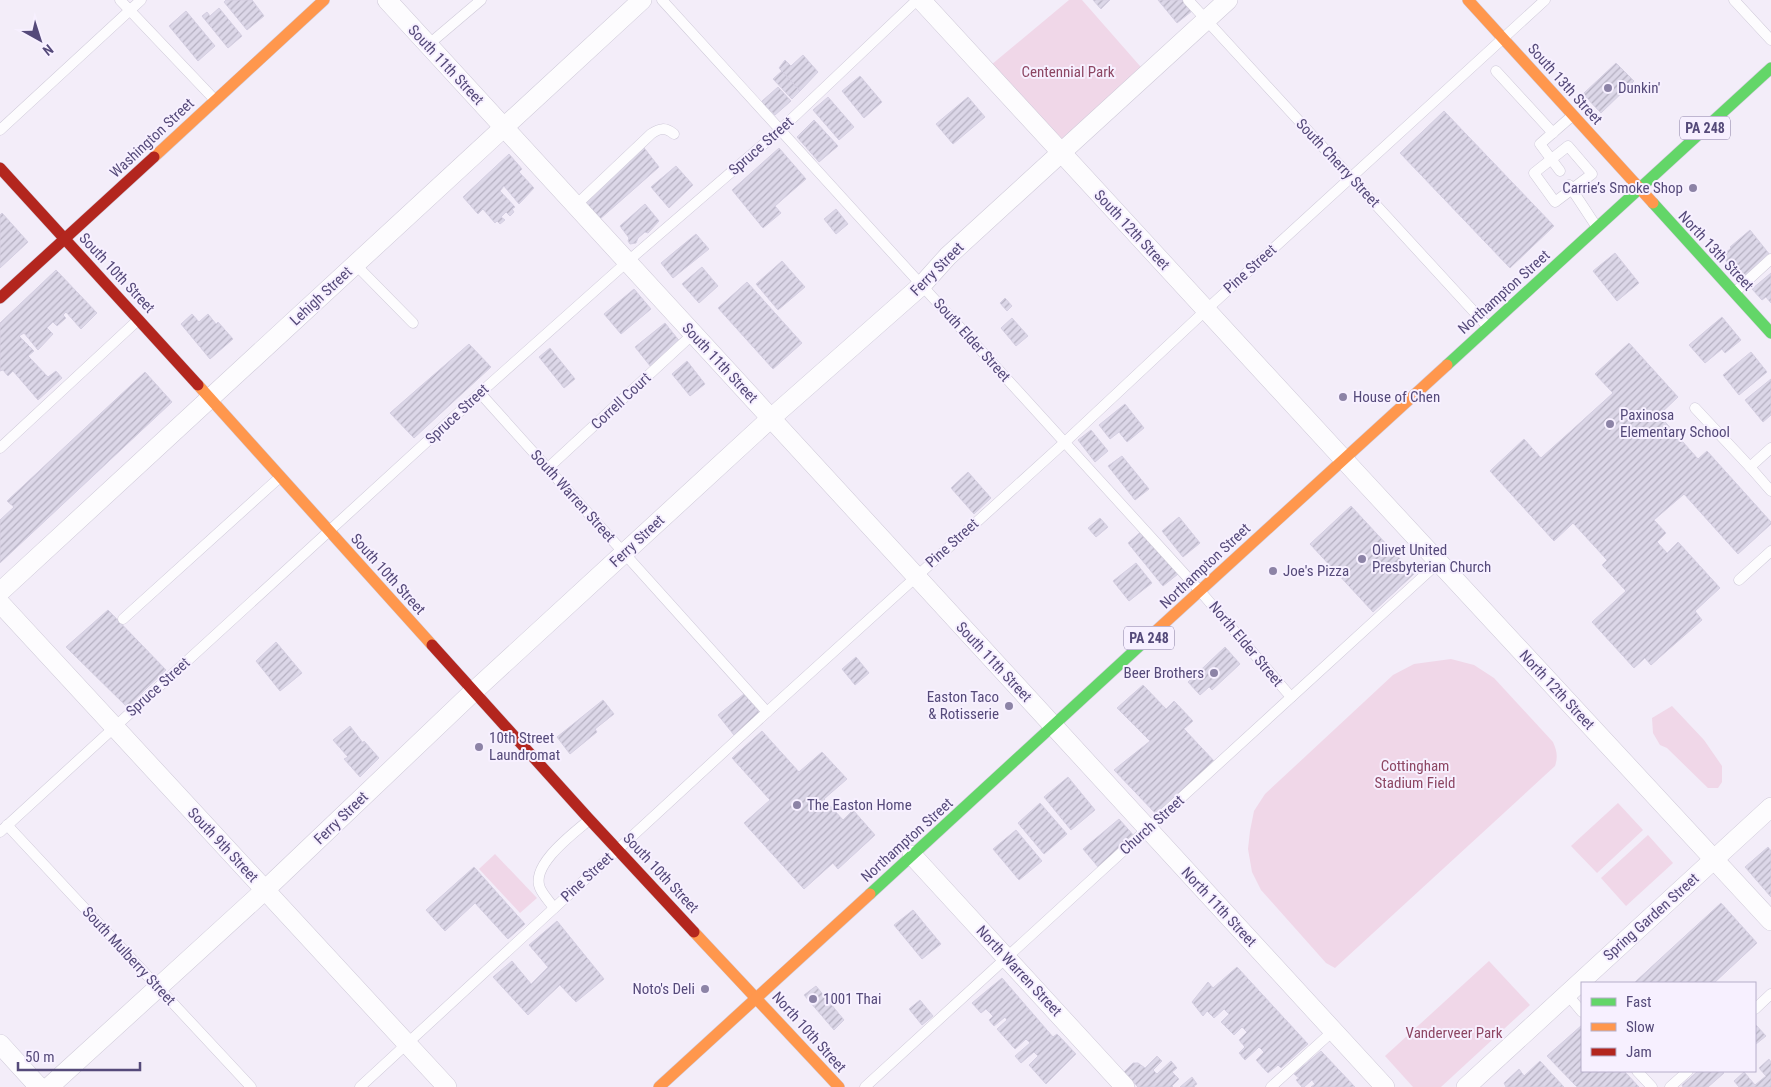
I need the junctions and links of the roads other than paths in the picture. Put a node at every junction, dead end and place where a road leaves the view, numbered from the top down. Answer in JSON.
{"nodes":[{"id":1,"x":120,"y":0,"type":"edge"},
{"id":2,"x":141,"y":0,"type":"edge"},
{"id":3,"x":324,"y":0,"type":"edge"},
{"id":4,"x":387,"y":0,"type":"edge"},
{"id":5,"x":481,"y":0,"type":"edge"},
{"id":6,"x":642,"y":0,"type":"edge"},
{"id":7,"x":662,"y":0,"type":"edge"},
{"id":8,"x":917,"y":0,"type":"edge"},
{"id":9,"x":921,"y":0,"type":"edge"},
{"id":10,"x":1188,"y":0,"type":"edge"},
{"id":11,"x":1228,"y":0,"type":"edge"},
{"id":12,"x":1468,"y":0,"type":"edge"},
{"id":13,"x":1545,"y":0,"type":"edge"},
{"id":14,"x":1734,"y":0,"type":"edge"},
{"id":15,"x":130,"y":10,"type":"junction"},
{"id":16,"x":1206,"y":20,"type":"junction"},
{"id":17,"x":1504,"y":38,"type":"junction"},
{"id":18,"x":1771,"y":40,"type":"edge"},
{"id":19,"x":428,"y":45,"type":"junction"},
{"id":20,"x":1771,"y":68,"type":"edge"},
{"id":21,"x":1496,"y":71,"type":"dead end"},
{"id":22,"x":215,"y":100,"type":"junction"},
{"id":23,"x":1573,"y":116,"type":"junction"},
{"id":24,"x":503,"y":127,"type":"junction"},
{"id":25,"x":0,"y":130,"type":"edge"},
{"id":26,"x":780,"y":130,"type":"junction"},
{"id":27,"x":1553,"y":133,"type":"junction"},
{"id":28,"x":674,"y":134,"type":"dead end"},
{"id":29,"x":1061,"y":152,"type":"junction"},
{"id":30,"x":1552,"y":159,"type":"junction"},
{"id":31,"x":0,"y":168,"type":"edge"},
{"id":32,"x":1560,"y":171,"type":"dead end"},
{"id":33,"x":1351,"y":177,"type":"junction"},
{"id":34,"x":1570,"y":188,"type":"junction"},
{"id":35,"x":1639,"y":189,"type":"junction"},
{"id":36,"x":575,"y":206,"type":"junction"},
{"id":37,"x":1597,"y":227,"type":"junction"},
{"id":38,"x":64,"y":239,"type":"junction"},
{"id":39,"x":1771,"y":259,"type":"edge"},
{"id":40,"x":627,"y":262,"type":"junction"},
{"id":41,"x":356,"y":264,"type":"junction"},
{"id":42,"x":922,"y":285,"type":"junction"},
{"id":43,"x":1734,"y":293,"type":"junction"},
{"id":44,"x":0,"y":298,"type":"edge"},
{"id":45,"x":1206,"y":310,"type":"junction"},
{"id":46,"x":139,"y":320,"type":"junction"},
{"id":47,"x":413,"y":323,"type":"dead end"},
{"id":48,"x":1488,"y":327,"type":"junction"},
{"id":49,"x":1771,"y":333,"type":"edge"},
{"id":50,"x":693,"y":334,"type":"junction"},
{"id":51,"x":480,"y":393,"type":"junction"},
{"id":52,"x":210,"y":398,"type":"junction"},
{"id":53,"x":1695,"y":408,"type":"dead end"},
{"id":54,"x":770,"y":419,"type":"junction"},
{"id":55,"x":1065,"y":442,"type":"junction"},
{"id":56,"x":0,"y":448,"type":"edge"},
{"id":57,"x":1771,"y":448,"type":"edge"},
{"id":58,"x":1344,"y":459,"type":"junction"},
{"id":59,"x":1750,"y":467,"type":"junction"},
{"id":60,"x":548,"y":468,"type":"junction"},
{"id":61,"x":280,"y":477,"type":"junction"},
{"id":62,"x":1771,"y":491,"type":"edge"},
{"id":63,"x":330,"y":532,"type":"junction"},
{"id":64,"x":1771,"y":551,"type":"edge"},
{"id":65,"x":624,"y":553,"type":"junction"},
{"id":66,"x":1439,"y":562,"type":"junction"},
{"id":67,"x":915,"y":576,"type":"junction"},
{"id":68,"x":1739,"y":580,"type":"dead end"},
{"id":69,"x":1200,"y":591,"type":"junction"},
{"id":70,"x":0,"y":592,"type":"edge"},
{"id":71,"x":0,"y":603,"type":"edge"},
{"id":72,"x":123,"y":619,"type":"dead end"},
{"id":73,"x":474,"y":691,"type":"junction"},
{"id":74,"x":1291,"y":698,"type":"junction"},
{"id":75,"x":767,"y":712,"type":"junction"},
{"id":76,"x":1053,"y":726,"type":"junction"},
{"id":77,"x":113,"y":727,"type":"junction"},
{"id":78,"x":1771,"y":808,"type":"edge"},
{"id":79,"x":590,"y":819,"type":"junction"},
{"id":80,"x":4,"y":828,"type":"edge"},
{"id":81,"x":1147,"y":829,"type":"junction"},
{"id":82,"x":617,"y":849,"type":"junction"},
{"id":83,"x":912,"y":855,"type":"junction"},
{"id":84,"x":1714,"y":860,"type":"junction"},
{"id":85,"x":266,"y":890,"type":"junction"},
{"id":86,"x":554,"y":908,"type":"junction"},
{"id":87,"x":1771,"y":921,"type":"edge"},
{"id":88,"x":1006,"y":958,"type":"junction"},
{"id":89,"x":159,"y":987,"type":"junction"},
{"id":90,"x":1566,"y":994,"type":"junction"},
{"id":91,"x":1771,"y":994,"type":"edge"},
{"id":92,"x":757,"y":998,"type":"junction"},
{"id":93,"x":1756,"y":1008,"type":"edge"},
{"id":94,"x":1581,"y":1011,"type":"edge"},
{"id":95,"x":1333,"y":1031,"type":"junction"},
{"id":96,"x":0,"y":1044,"type":"edge"},
{"id":97,"x":407,"y":1044,"type":"junction"},
{"id":98,"x":1638,"y":1072,"type":"edge"},
{"id":99,"x":1687,"y":1072,"type":"edge"},
{"id":100,"x":39,"y":1087,"type":"edge"},
{"id":101,"x":49,"y":1087,"type":"edge"},
{"id":102,"x":251,"y":1087,"type":"edge"},
{"id":103,"x":360,"y":1087,"type":"edge"},
{"id":104,"x":447,"y":1087,"type":"edge"},
{"id":105,"x":659,"y":1087,"type":"edge"},
{"id":106,"x":839,"y":1087,"type":"edge"},
{"id":107,"x":865,"y":1087,"type":"edge"},
{"id":108,"x":1125,"y":1087,"type":"edge"},
{"id":109,"x":1270,"y":1087,"type":"edge"},
{"id":110,"x":1385,"y":1087,"type":"edge"},
{"id":111,"x":1466,"y":1087,"type":"edge"},
{"id":112,"x":1652,"y":1087,"type":"edge"},
{"id":113,"x":1670,"y":1087,"type":"edge"}],
"edges":[{"from":1,"to":15,"type":"lane"},
{"from":2,"to":15,"type":"lane"},
{"from":3,"to":22,"type":"main road","name":"Washington Street"},
{"from":4,"to":19,"type":"street","name":"South 11th Street"},
{"from":5,"to":19,"type":"lane"},
{"from":6,"to":24,"type":"street","name":"Lehigh Street"},
{"from":7,"to":26,"type":"lane","name":"South Elder Street"},
{"from":8,"to":26,"type":"lane","name":"Spruce Street"},
{"from":9,"to":29,"type":"street","name":"South 12th Street"},
{"from":10,"to":16,"type":"lane","name":"South Cherry Street"},
{"from":11,"to":16,"type":"street","name":"Ferry Street"},
{"from":12,"to":17,"type":"main road","name":"South 13th Street"},
{"from":13,"to":17,"type":"lane","name":"Pine Street"},
{"from":14,"to":18,"type":"lane"},
{"from":15,"to":22,"type":"lane"},
{"from":15,"to":25,"type":"lane"},
{"from":16,"to":29,"type":"street","name":"Ferry Street"},
{"from":16,"to":33,"type":"lane","name":"South Cherry Street"},
{"from":17,"to":23,"type":"main road","name":"South 13th Street"},
{"from":17,"to":33,"type":"lane","name":"Pine Street"},
{"from":19,"to":24,"type":"street","name":"South 11th Street"},
{"from":20,"to":35,"type":"main road","name":"Northampton Street","number":"PA 248"},
{"from":21,"to":27,"type":"lane"},
{"from":22,"to":38,"type":"main road","name":"Washington Street"},
{"from":23,"to":27,"type":"lane"},
{"from":23,"to":35,"type":"main road","name":"South 13th Street"},
{"from":24,"to":36,"type":"street","name":"South 11th Street"},
{"from":24,"to":41,"type":"street","name":"Lehigh Street"},
{"from":26,"to":40,"type":"lane","name":"Spruce Street"},
{"from":26,"to":42,"type":"lane","name":"South Elder Street"},
{"from":27,"to":30,"type":"lane"},
{"from":28,"to":36,"type":"lane"},
{"from":29,"to":42,"type":"street","name":"Ferry Street"},
{"from":29,"to":45,"type":"street","name":"South 12th Street"},
{"from":30,"to":32,"type":"lane"},
{"from":30,"to":34,"type":"lane"},
{"from":30,"to":34,"type":"lane"},
{"from":31,"to":38,"type":"main road","name":"South 10th Street"},
{"from":33,"to":45,"type":"lane","name":"Pine Street"},
{"from":33,"to":48,"type":"lane","name":"South Cherry Street"},
{"from":34,"to":37,"type":"lane"},
{"from":35,"to":37,"type":"main road","name":"Northampton Street","number":"PA 248"},
{"from":35,"to":43,"type":"main road","name":"North 13th Street"},
{"from":36,"to":40,"type":"street","name":"South 11th Street"},
{"from":37,"to":48,"type":"main road","name":"Northampton Street","number":"PA 248"},
{"from":38,"to":44,"type":"main road","name":"Washington Street"},
{"from":38,"to":46,"type":"main road","name":"South 10th Street"},
{"from":39,"to":43,"type":"lane"},
{"from":40,"to":50,"type":"street","name":"South 11th Street"},
{"from":40,"to":51,"type":"lane","name":"Spruce Street"},
{"from":41,"to":47,"type":"lane"},
{"from":41,"to":52,"type":"street","name":"Lehigh Street"},
{"from":42,"to":54,"type":"street","name":"Ferry Street"},
{"from":42,"to":55,"type":"lane","name":"South Elder Street"},
{"from":43,"to":49,"type":"main road","name":"North 13th Street"},
{"from":45,"to":55,"type":"lane","name":"Pine Street"},
{"from":45,"to":58,"type":"street","name":"South 12th Street"},
{"from":46,"to":52,"type":"main road","name":"South 10th Street"},
{"from":46,"to":56,"type":"lane"},
{"from":48,"to":58,"type":"main road","name":"Northampton Street","number":"PA 248"},
{"from":50,"to":54,"type":"street","name":"South 11th Street"},
{"from":50,"to":60,"type":"lane","name":"Correll Court"},
{"from":51,"to":60,"type":"lane","name":"South Warren Street"},
{"from":51,"to":63,"type":"lane","name":"Spruce Street"},
{"from":52,"to":61,"type":"main road","name":"South 10th Street"},
{"from":52,"to":70,"type":"street","name":"Lehigh Street"},
{"from":53,"to":59,"type":"lane"},
{"from":54,"to":65,"type":"street","name":"Ferry Street"},
{"from":54,"to":67,"type":"street","name":"South 11th Street"},
{"from":55,"to":67,"type":"lane","name":"Pine Street"},
{"from":55,"to":69,"type":"lane","name":"South Elder Street"},
{"from":57,"to":59,"type":"lane"},
{"from":58,"to":66,"type":"street","name":"North 12th Street"},
{"from":58,"to":69,"type":"main road","name":"Northampton Street","number":"PA 248"},
{"from":59,"to":62,"type":"lane"},
{"from":60,"to":65,"type":"lane","name":"South Warren Street"},
{"from":61,"to":63,"type":"main road","name":"South 10th Street"},
{"from":61,"to":72,"type":"lane"},
{"from":63,"to":73,"type":"main road","name":"South 10th Street"},
{"from":63,"to":77,"type":"lane","name":"Spruce Street"},
{"from":64,"to":68,"type":"lane"},
{"from":65,"to":73,"type":"street","name":"Ferry Street"},
{"from":65,"to":75,"type":"lane","name":"South Warren Street"},
{"from":66,"to":74,"type":"lane","name":"Church Street"},
{"from":66,"to":84,"type":"street","name":"North 12th Street"},
{"from":67,"to":75,"type":"lane","name":"Pine Street"},
{"from":67,"to":76,"type":"street","name":"South 11th Street"},
{"from":69,"to":74,"type":"lane","name":"North Elder Street"},
{"from":69,"to":76,"type":"main road","name":"Northampton Street","number":"PA 248"},
{"from":71,"to":77,"type":"street","name":"South 9th Street"},
{"from":73,"to":79,"type":"main road","name":"South 10th Street"},
{"from":73,"to":85,"type":"street","name":"Ferry Street"},
{"from":74,"to":81,"type":"lane","name":"Church Street"},
{"from":75,"to":82,"type":"lane","name":"Pine Street"},
{"from":76,"to":81,"type":"street","name":"North 11th Street"},
{"from":76,"to":83,"type":"main road","name":"Northampton Street","number":"PA 248"},
{"from":77,"to":80,"type":"lane","name":"Spruce Street"},
{"from":77,"to":85,"type":"street","name":"South 9th Street"},
{"from":78,"to":84,"type":"street","name":"Spring Garden Street"},
{"from":79,"to":82,"type":"main road","name":"South 10th Street"},
{"from":79,"to":86,"type":"lane"},
{"from":80,"to":89,"type":"lane","name":"South Mulberry Street"},
{"from":81,"to":88,"type":"lane","name":"Church Street"},
{"from":81,"to":95,"type":"street","name":"North 11th Street"},
{"from":82,"to":86,"type":"lane","name":"Pine Street"},
{"from":82,"to":92,"type":"main road","name":"South 10th Street"},
{"from":83,"to":88,"type":"street","name":"North Warren Street"},
{"from":83,"to":92,"type":"main road","name":"Northampton Street","number":"PA 248"},
{"from":84,"to":87,"type":"street","name":"North 12th Street"},
{"from":84,"to":90,"type":"street","name":"Spring Garden Street"},
{"from":85,"to":89,"type":"street","name":"Ferry Street"},
{"from":85,"to":97,"type":"street","name":"South 9th Street"},
{"from":86,"to":97,"type":"lane","name":"Pine Street"},
{"from":88,"to":107,"type":"lane","name":"Church Street"},
{"from":88,"to":108,"type":"street","name":"North Warren Street"},
{"from":89,"to":101,"type":"street","name":"Ferry Street"},
{"from":89,"to":102,"type":"lane","name":"South Mulberry Street"},
{"from":90,"to":94,"type":"lane"},
{"from":90,"to":111,"type":"street","name":"Spring Garden Street"},
{"from":91,"to":93,"type":"lane"},
{"from":92,"to":105,"type":"main road","name":"Northampton Street","number":"PA 248"},
{"from":92,"to":106,"type":"main road","name":"North 10th Street"},
{"from":95,"to":109,"type":"lane"},
{"from":95,"to":110,"type":"street","name":"North 11th Street"},
{"from":96,"to":100,"type":"street"},
{"from":97,"to":103,"type":"lane","name":"Pine Street"},
{"from":97,"to":104,"type":"street","name":"South 9th Street"},
{"from":98,"to":112,"type":"lane"},
{"from":99,"to":113,"type":"lane"}]}
